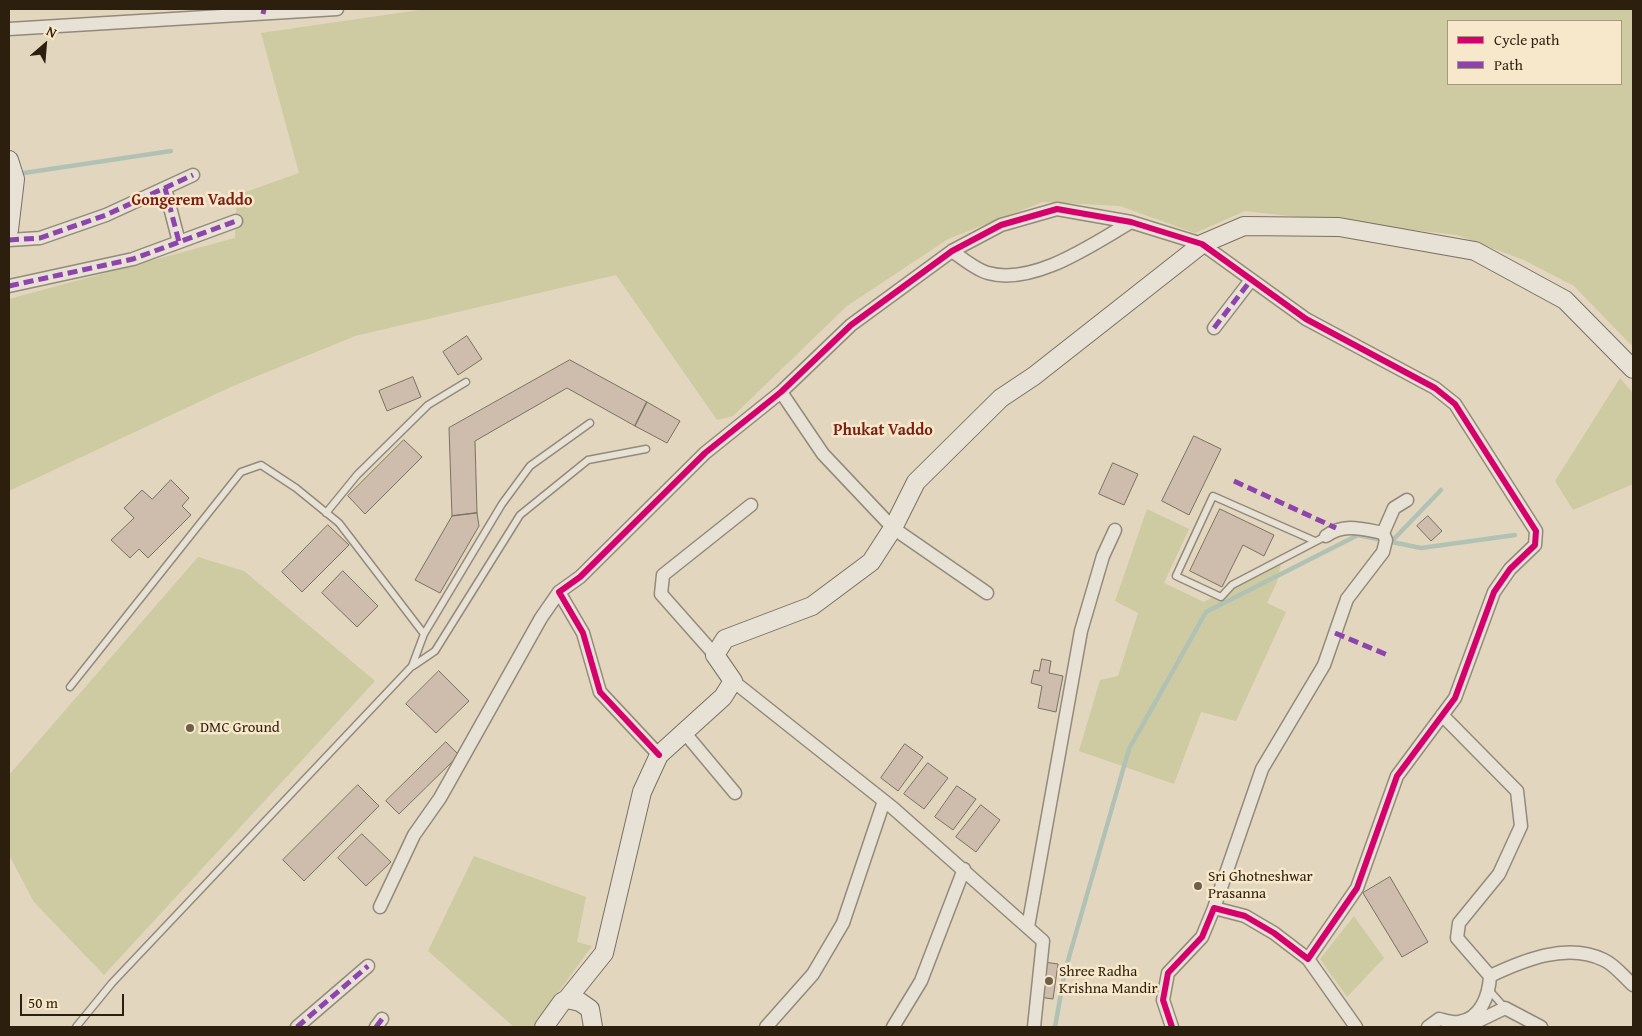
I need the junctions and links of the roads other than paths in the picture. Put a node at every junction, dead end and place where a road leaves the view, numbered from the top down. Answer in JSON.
{"nodes":[{"id":1,"x":337,"y":9,"type":"edge"},
{"id":2,"x":264,"y":11,"type":"edge"},
{"id":3,"x":156,"y":15,"type":"edge"},
{"id":4,"x":9,"y":29,"type":"edge"},
{"id":5,"x":9,"y":160,"type":"edge"},
{"id":6,"x":193,"y":175,"type":"dead end"},
{"id":7,"x":165,"y":188,"type":"junction"},
{"id":8,"x":236,"y":221,"type":"dead end"},
{"id":9,"x":1131,"y":222,"type":"junction"},
{"id":10,"x":9,"y":230,"type":"edge"},
{"id":11,"x":9,"y":240,"type":"edge"},
{"id":12,"x":179,"y":242,"type":"junction"},
{"id":13,"x":1202,"y":244,"type":"junction"},
{"id":14,"x":952,"y":251,"type":"junction"},
{"id":15,"x":1251,"y":280,"type":"junction"},
{"id":16,"x":9,"y":286,"type":"edge"},
{"id":17,"x":1214,"y":328,"type":"dead end"},
{"id":18,"x":1633,"y":369,"type":"edge"},
{"id":19,"x":466,"y":382,"type":"dead end"},
{"id":20,"x":782,"y":392,"type":"junction"},
{"id":21,"x":590,"y":424,"type":"dead end"},
{"id":22,"x":646,"y":449,"type":"dead end"},
{"id":23,"x":1407,"y":500,"type":"dead end"},
{"id":24,"x":751,"y":505,"type":"dead end"},
{"id":25,"x":326,"y":513,"type":"junction"},
{"id":26,"x":893,"y":528,"type":"junction"},
{"id":27,"x":1115,"y":530,"type":"dead end"},
{"id":28,"x":1383,"y":533,"type":"junction"},
{"id":29,"x":1320,"y":539,"type":"junction"},
{"id":30,"x":559,"y":592,"type":"junction"},
{"id":31,"x":987,"y":593,"type":"dead end"},
{"id":32,"x":424,"y":634,"type":"junction"},
{"id":33,"x":715,"y":655,"type":"junction"},
{"id":34,"x":412,"y":666,"type":"junction"},
{"id":35,"x":734,"y":681,"type":"junction"},
{"id":36,"x":70,"y":687,"type":"dead end"},
{"id":37,"x":1442,"y":716,"type":"junction"},
{"id":38,"x":684,"y":732,"type":"junction"},
{"id":39,"x":659,"y":755,"type":"junction"},
{"id":40,"x":735,"y":793,"type":"dead end"},
{"id":41,"x":884,"y":801,"type":"junction"},
{"id":42,"x":964,"y":869,"type":"junction"},
{"id":43,"x":380,"y":907,"type":"dead end"},
{"id":44,"x":1214,"y":908,"type":"junction"},
{"id":45,"x":1028,"y":927,"type":"junction"},
{"id":46,"x":1308,"y":959,"type":"junction"},
{"id":47,"x":368,"y":966,"type":"dead end"},
{"id":48,"x":1490,"y":976,"type":"junction"},
{"id":49,"x":1633,"y":985,"type":"edge"},
{"id":50,"x":1489,"y":990,"type":"junction"},
{"id":51,"x":567,"y":1000,"type":"junction"},
{"id":52,"x":1505,"y":1008,"type":"junction"},
{"id":53,"x":1457,"y":1022,"type":"junction"},
{"id":54,"x":76,"y":1027,"type":"edge"},
{"id":55,"x":297,"y":1027,"type":"edge"},
{"id":56,"x":544,"y":1027,"type":"edge"},
{"id":57,"x":592,"y":1027,"type":"edge"},
{"id":58,"x":766,"y":1027,"type":"edge"},
{"id":59,"x":893,"y":1027,"type":"edge"},
{"id":60,"x":1034,"y":1027,"type":"edge"},
{"id":61,"x":1172,"y":1027,"type":"edge"},
{"id":62,"x":1356,"y":1027,"type":"edge"},
{"id":63,"x":1428,"y":1027,"type":"edge"},
{"id":64,"x":1541,"y":1027,"type":"edge"}],
"edges":[{"from":1,"to":2,"type":"street"},
{"from":2,"to":3,"type":"street"},
{"from":3,"to":4,"type":"street"},
{"from":5,"to":10,"type":"street"},
{"from":6,"to":7,"type":"street"},
{"from":7,"to":11,"type":"street"},
{"from":7,"to":12,"type":"street"},
{"from":8,"to":12,"type":"street"},
{"from":9,"to":13,"type":"street"},
{"from":9,"to":14,"type":"street"},
{"from":9,"to":14,"type":"street"},
{"from":12,"to":16,"type":"street"},
{"from":13,"to":15,"type":"street"},
{"from":13,"to":18,"type":"street"},
{"from":13,"to":26,"type":"street"},
{"from":14,"to":20,"type":"street"},
{"from":15,"to":17,"type":"street"},
{"from":15,"to":37,"type":"street"},
{"from":19,"to":25,"type":"lane"},
{"from":20,"to":26,"type":"street"},
{"from":20,"to":30,"type":"street"},
{"from":21,"to":32,"type":"lane"},
{"from":22,"to":34,"type":"lane"},
{"from":23,"to":28,"type":"street"},
{"from":24,"to":33,"type":"street"},
{"from":25,"to":32,"type":"lane"},
{"from":25,"to":36,"type":"lane"},
{"from":26,"to":31,"type":"street"},
{"from":26,"to":33,"type":"street"},
{"from":27,"to":45,"type":"street"},
{"from":28,"to":29,"type":"street"},
{"from":28,"to":44,"type":"street"},
{"from":29,"to":29,"type":"lane"},
{"from":30,"to":39,"type":"street"},
{"from":30,"to":43,"type":"street"},
{"from":32,"to":34,"type":"lane"},
{"from":33,"to":35,"type":"street"},
{"from":34,"to":54,"type":"lane"},
{"from":35,"to":38,"type":"street"},
{"from":35,"to":41,"type":"street"},
{"from":37,"to":46,"type":"street"},
{"from":37,"to":48,"type":"street"},
{"from":38,"to":39,"type":"street"},
{"from":38,"to":40,"type":"street"},
{"from":39,"to":51,"type":"street"},
{"from":41,"to":42,"type":"street"},
{"from":41,"to":58,"type":"street"},
{"from":42,"to":45,"type":"street"},
{"from":42,"to":59,"type":"street"},
{"from":44,"to":46,"type":"street"},
{"from":44,"to":61,"type":"street"},
{"from":45,"to":60,"type":"street"},
{"from":46,"to":62,"type":"street"},
{"from":47,"to":55,"type":"street"},
{"from":48,"to":49,"type":"street"},
{"from":48,"to":50,"type":"street"},
{"from":50,"to":52,"type":"lane"},
{"from":50,"to":53,"type":"street"},
{"from":51,"to":56,"type":"street"},
{"from":51,"to":57,"type":"street"},
{"from":52,"to":53,"type":"street"},
{"from":52,"to":64,"type":"street"},
{"from":53,"to":63,"type":"street"}]}
